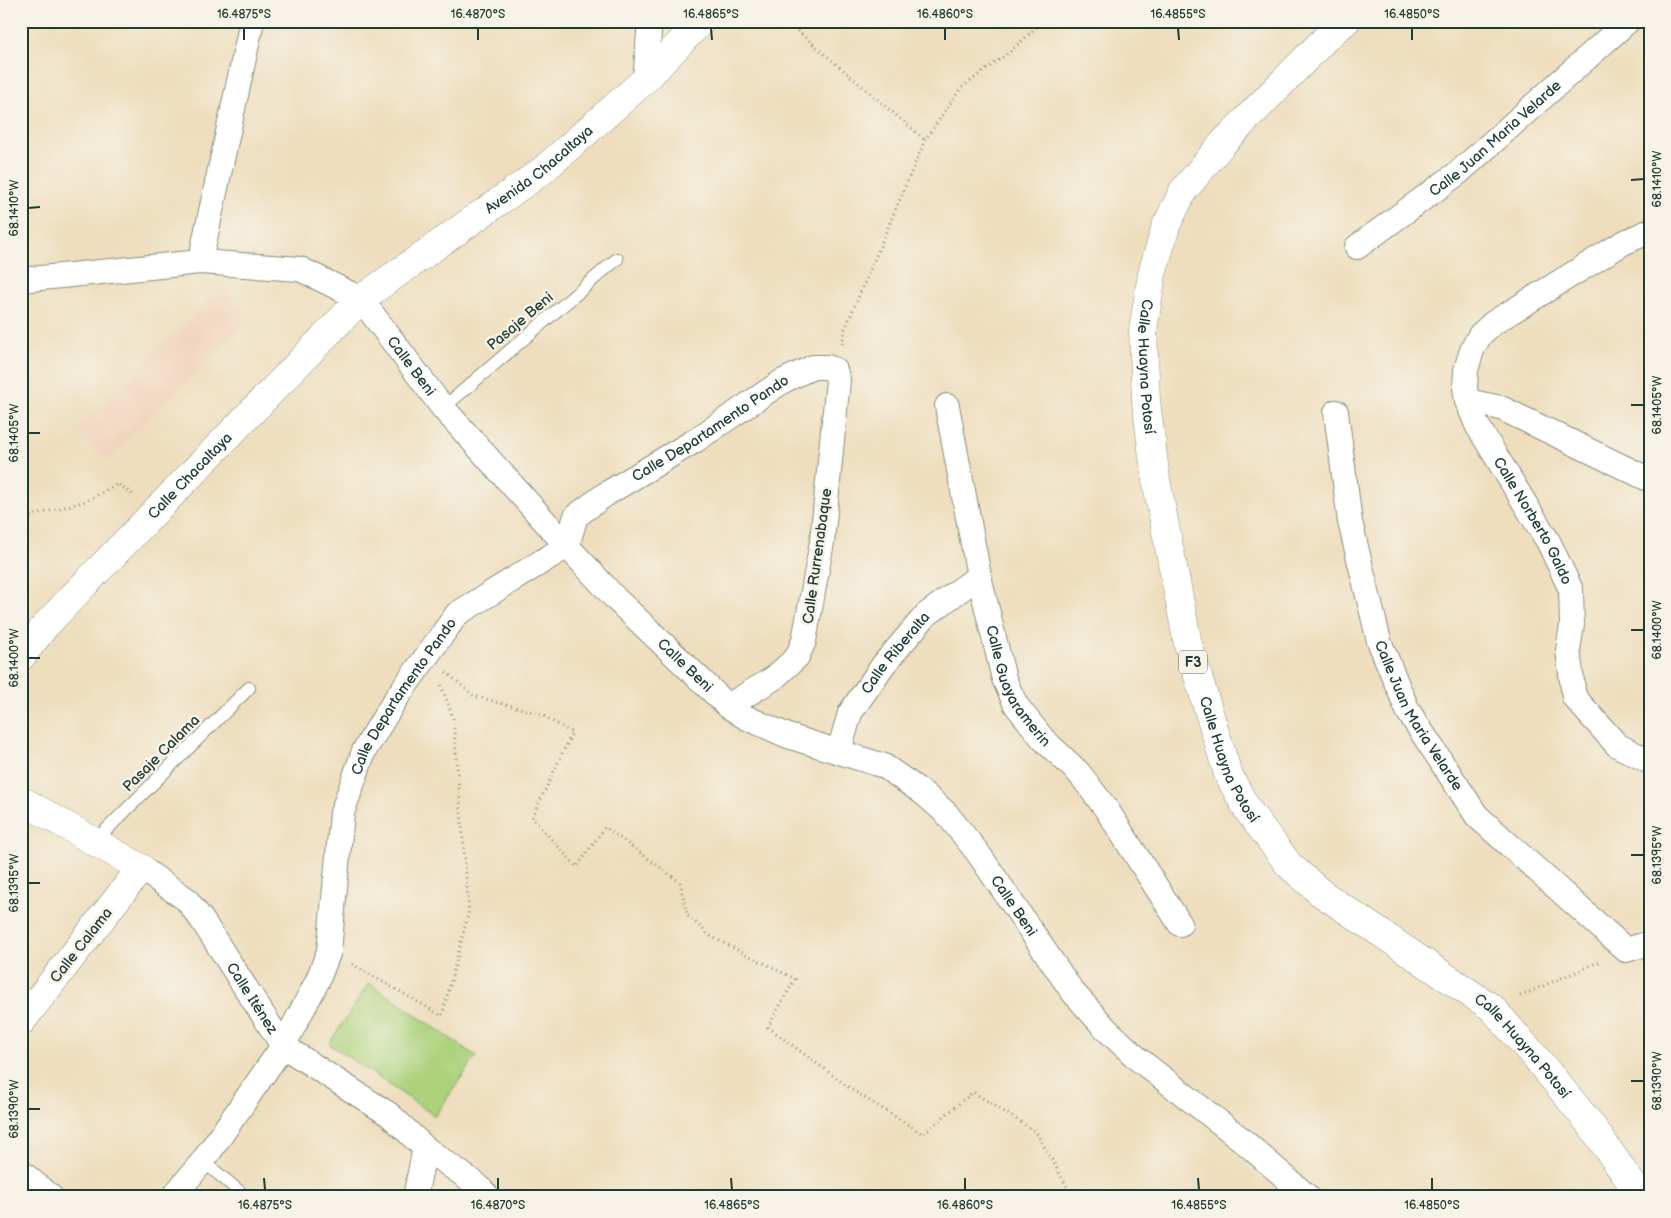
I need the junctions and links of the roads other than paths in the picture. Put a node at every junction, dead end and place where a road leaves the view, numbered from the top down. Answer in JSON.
{"nodes":[{"id":1,"x":252,"y":21,"type":"edge"},
{"id":2,"x":650,"y":21,"type":"edge"},
{"id":3,"x":701,"y":21,"type":"edge"},
{"id":4,"x":1346,"y":21,"type":"edge"},
{"id":5,"x":1628,"y":21,"type":"edge"},
{"id":6,"x":644,"y":80,"type":"junction"},
{"id":7,"x":1650,"y":231,"type":"edge"},
{"id":8,"x":1357,"y":247,"type":"dead end"},
{"id":9,"x":617,"y":259,"type":"dead end"},
{"id":10,"x":200,"y":262,"type":"junction"},
{"id":11,"x":21,"y":280,"type":"edge"},
{"id":12,"x":361,"y":299,"type":"junction"},
{"id":13,"x":836,"y":370,"type":"joint"},
{"id":14,"x":1467,"y":401,"type":"junction"},
{"id":15,"x":947,"y":406,"type":"dead end"},
{"id":16,"x":443,"y":408,"type":"junction"},
{"id":17,"x":1336,"y":412,"type":"dead end"},
{"id":18,"x":1650,"y":480,"type":"edge"},
{"id":19,"x":567,"y":546,"type":"junction"},
{"id":20,"x":979,"y":576,"type":"junction"},
{"id":21,"x":21,"y":657,"type":"edge"},
{"id":22,"x":249,"y":688,"type":"dead end"},
{"id":23,"x":728,"y":706,"type":"junction"},
{"id":24,"x":839,"y":751,"type":"junction"},
{"id":25,"x":1650,"y":762,"type":"edge"},
{"id":26,"x":21,"y":800,"type":"edge"},
{"id":27,"x":95,"y":841,"type":"junction"},
{"id":28,"x":141,"y":868,"type":"junction"},
{"id":29,"x":1180,"y":924,"type":"dead end"},
{"id":30,"x":1650,"y":943,"type":"edge"},
{"id":31,"x":21,"y":1022,"type":"edge"},
{"id":32,"x":284,"y":1046,"type":"junction"},
{"id":33,"x":425,"y":1148,"type":"junction"},
{"id":34,"x":203,"y":1161,"type":"junction"},
{"id":35,"x":21,"y":1172,"type":"edge"},
{"id":36,"x":51,"y":1197,"type":"edge"},
{"id":37,"x":173,"y":1197,"type":"edge"},
{"id":38,"x":246,"y":1197,"type":"edge"},
{"id":39,"x":415,"y":1197,"type":"edge"},
{"id":40,"x":488,"y":1197,"type":"edge"},
{"id":41,"x":1308,"y":1197,"type":"edge"},
{"id":42,"x":1642,"y":1197,"type":"edge"}],
"edges":[{"from":1,"to":10,"type":"street"},
{"from":2,"to":6,"type":"street"},
{"from":3,"to":6,"type":"main road","name":"Avenida Chacaltaya"},
{"from":4,"to":42,"type":"main road","name":"Calle Huayna Potosí","number":"F3"},
{"from":5,"to":8,"type":"street","name":"Calle Juan Maria Velarde"},
{"from":6,"to":12,"type":"main road","name":"Avenida Chacaltaya"},
{"from":7,"to":14,"type":"street","name":"Calle Norberto Galdo"},
{"from":9,"to":16,"type":"lane","name":"Pasaje Beni"},
{"from":10,"to":11,"type":"street","name":"Calle Beni"},
{"from":10,"to":12,"type":"street","name":"Calle Beni"},
{"from":12,"to":16,"type":"street","name":"Calle Beni"},
{"from":12,"to":21,"type":"main road","name":"Calle Chacaltaya"},
{"from":13,"to":19,"type":"street","name":"Calle Departamento Pando"},
{"from":13,"to":23,"type":"street","name":"Calle Rurrenabaque"},
{"from":14,"to":18,"type":"street"},
{"from":14,"to":25,"type":"street","name":"Calle Norberto Galdo"},
{"from":15,"to":20,"type":"street","name":"Calle Guayaramerin"},
{"from":16,"to":19,"type":"street","name":"Calle Beni"},
{"from":17,"to":30,"type":"street","name":"Calle Juan Maria Velarde"},
{"from":19,"to":23,"type":"street","name":"Calle Beni"},
{"from":19,"to":32,"type":"street","name":"Calle Departamento Pando"},
{"from":20,"to":24,"type":"street","name":"Calle Riberalta"},
{"from":20,"to":29,"type":"street","name":"Calle Guayaramerin"},
{"from":22,"to":27,"type":"lane","name":"Pasaje Calama"},
{"from":23,"to":24,"type":"street","name":"Calle Beni"},
{"from":24,"to":41,"type":"street","name":"Calle Beni"},
{"from":26,"to":27,"type":"main road","name":"Calle Iténez"},
{"from":27,"to":28,"type":"main road","name":"Calle Iténez"},
{"from":28,"to":31,"type":"main road","name":"Calle Calama"},
{"from":28,"to":32,"type":"street","name":"Calle Iténez"},
{"from":32,"to":33,"type":"street","name":"Calle Iténez"},
{"from":32,"to":34,"type":"street","name":"Calle Departamento Pando"},
{"from":33,"to":39,"type":"street"},
{"from":33,"to":40,"type":"street","name":"Calle Iténez"},
{"from":34,"to":37,"type":"street","name":"Calle Departamento Pando"},
{"from":34,"to":38,"type":"lane"},
{"from":35,"to":36,"type":"street"}]}
